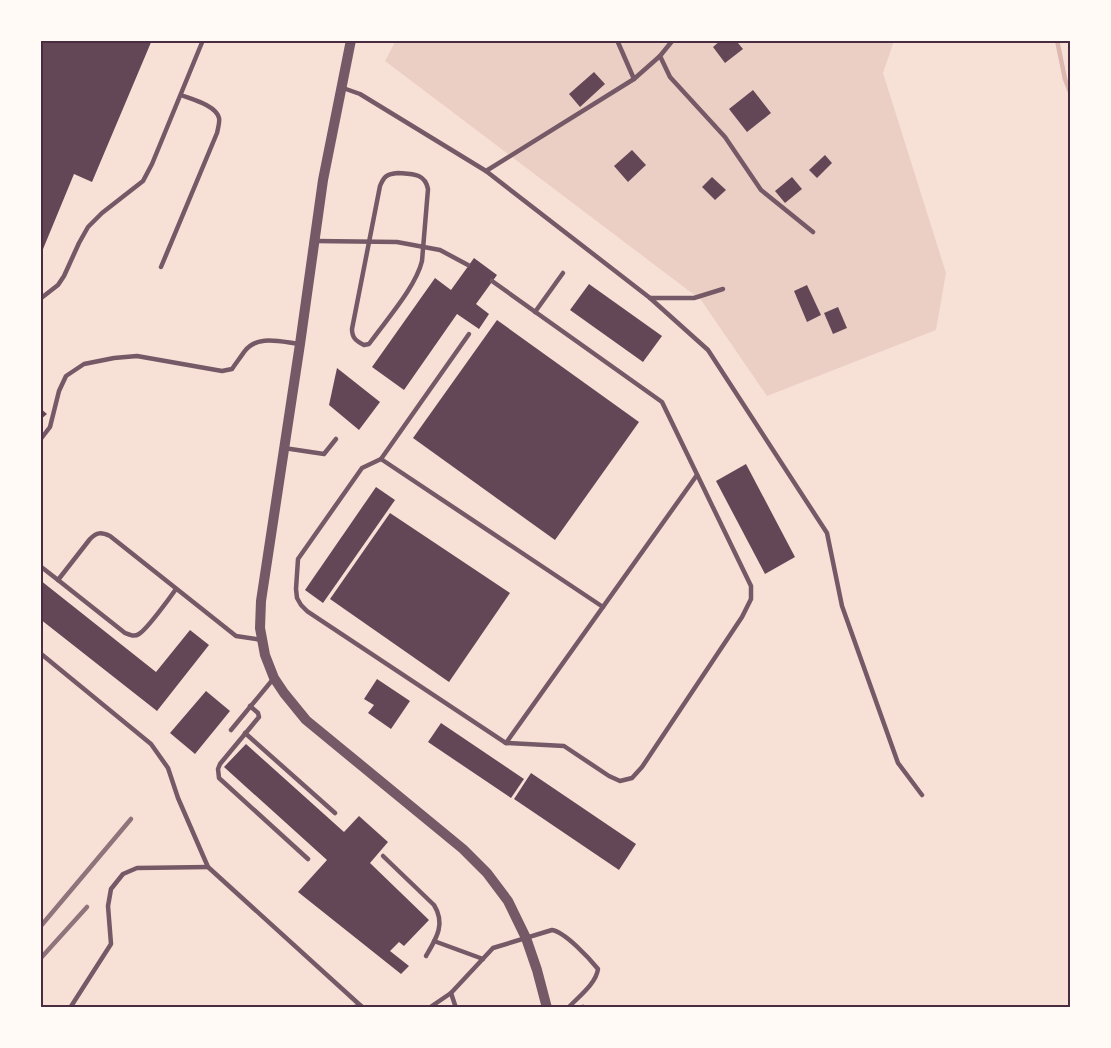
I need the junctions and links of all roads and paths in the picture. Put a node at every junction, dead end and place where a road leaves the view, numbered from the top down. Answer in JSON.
{"nodes":[{"id":1,"x":203,"y":40,"type":"edge"},
{"id":2,"x":351,"y":40,"type":"edge"},
{"id":3,"x":617,"y":40,"type":"edge"},
{"id":4,"x":673,"y":40,"type":"edge"},
{"id":5,"x":660,"y":57,"type":"junction"},
{"id":6,"x":634,"y":79,"type":"junction"},
{"id":7,"x":341,"y":87,"type":"junction"},
{"id":8,"x":181,"y":95,"type":"junction"},
{"id":9,"x":486,"y":171,"type":"junction"},
{"id":10,"x":813,"y":232,"type":"dead end"},
{"id":11,"x":314,"y":241,"type":"junction"},
{"id":12,"x":369,"y":241,"type":"junction"},
{"id":13,"x":423,"y":246,"type":"junction"},
{"id":14,"x":468,"y":266,"type":"dead end"},
{"id":15,"x":161,"y":267,"type":"dead end"},
{"id":16,"x":563,"y":273,"type":"dead end"},
{"id":17,"x":492,"y":281,"type":"dead end"},
{"id":18,"x":723,"y":289,"type":"dead end"},
{"id":19,"x":650,"y":298,"type":"junction"},
{"id":20,"x":40,"y":299,"type":"edge"},
{"id":21,"x":535,"y":312,"type":"junction"},
{"id":22,"x":469,"y":334,"type":"dead end"},
{"id":23,"x":300,"y":344,"type":"junction"},
{"id":24,"x":336,"y":439,"type":"dead end"},
{"id":25,"x":40,"y":440,"type":"edge"},
{"id":26,"x":285,"y":448,"type":"junction"},
{"id":27,"x":381,"y":459,"type":"junction"},
{"id":28,"x":697,"y":475,"type":"junction"},
{"id":29,"x":40,"y":566,"type":"edge"},
{"id":30,"x":58,"y":580,"type":"junction"},
{"id":31,"x":176,"y":589,"type":"junction"},
{"id":32,"x":603,"y":607,"type":"junction"},
{"id":33,"x":262,"y":640,"type":"junction"},
{"id":34,"x":40,"y":653,"type":"edge"},
{"id":35,"x":274,"y":678,"type":"junction"},
{"id":36,"x":250,"y":706,"type":"junction"},
{"id":37,"x":231,"y":730,"type":"dead end"},
{"id":38,"x":245,"y":733,"type":"junction"},
{"id":39,"x":506,"y":743,"type":"junction"},
{"id":40,"x":922,"y":795,"type":"dead end"},
{"id":41,"x":335,"y":813,"type":"dead end"},
{"id":42,"x":383,"y":856,"type":"dead end"},
{"id":43,"x":308,"y":859,"type":"dead end"},
{"id":44,"x":208,"y":867,"type":"junction"},
{"id":45,"x":526,"y":938,"type":"junction"},
{"id":46,"x":434,"y":941,"type":"junction"},
{"id":47,"x":426,"y":956,"type":"dead end"},
{"id":48,"x":483,"y":959,"type":"junction"},
{"id":49,"x":451,"y":993,"type":"junction"},
{"id":50,"x":363,"y":1007,"type":"edge"},
{"id":51,"x":69,"y":1008,"type":"edge"},
{"id":52,"x":349,"y":1008,"type":"edge"},
{"id":53,"x":429,"y":1008,"type":"edge"},
{"id":54,"x":456,"y":1008,"type":"edge"},
{"id":55,"x":547,"y":1008,"type":"edge"},
{"id":56,"x":568,"y":1008,"type":"edge"}],
"edges":[{"from":1,"to":8,"type":"lane"},
{"from":2,"to":7,"type":"street"},
{"from":3,"to":6,"type":"lane"},
{"from":4,"to":5,"type":"lane"},
{"from":5,"to":6,"type":"lane"},
{"from":5,"to":10,"type":"lane"},
{"from":6,"to":9,"type":"lane"},
{"from":7,"to":9,"type":"lane"},
{"from":7,"to":11,"type":"street"},
{"from":8,"to":15,"type":"lane"},
{"from":8,"to":20,"type":"lane"},
{"from":9,"to":19,"type":"lane"},
{"from":11,"to":12,"type":"lane"},
{"from":11,"to":23,"type":"street"},
{"from":12,"to":13,"type":"lane"},
{"from":12,"to":13,"type":"lane"},
{"from":12,"to":13,"type":"lane"},
{"from":13,"to":14,"type":"lane"},
{"from":16,"to":21,"type":"lane"},
{"from":17,"to":21,"type":"lane"},
{"from":18,"to":19,"type":"lane"},
{"from":19,"to":40,"type":"lane"},
{"from":21,"to":28,"type":"lane"},
{"from":22,"to":27,"type":"lane"},
{"from":23,"to":25,"type":"lane"},
{"from":23,"to":26,"type":"street"},
{"from":24,"to":26,"type":"lane"},
{"from":26,"to":33,"type":"street"},
{"from":27,"to":32,"type":"lane"},
{"from":27,"to":39,"type":"lane"},
{"from":28,"to":32,"type":"lane"},
{"from":28,"to":39,"type":"lane"},
{"from":29,"to":30,"type":"lane"},
{"from":30,"to":31,"type":"lane"},
{"from":30,"to":31,"type":"lane"},
{"from":31,"to":33,"type":"lane"},
{"from":32,"to":39,"type":"lane"},
{"from":33,"to":35,"type":"street"},
{"from":34,"to":44,"type":"lane"},
{"from":35,"to":36,"type":"lane"},
{"from":35,"to":45,"type":"street"},
{"from":36,"to":37,"type":"lane"},
{"from":36,"to":38,"type":"lane"},
{"from":38,"to":41,"type":"lane"},
{"from":38,"to":43,"type":"lane"},
{"from":42,"to":46,"type":"lane"},
{"from":44,"to":50,"type":"lane"},
{"from":44,"to":51,"type":"lane"},
{"from":45,"to":48,"type":"lane"},
{"from":45,"to":55,"type":"street"},
{"from":45,"to":56,"type":"lane"},
{"from":46,"to":47,"type":"lane"},
{"from":46,"to":48,"type":"lane"},
{"from":48,"to":49,"type":"lane"},
{"from":49,"to":53,"type":"lane"},
{"from":49,"to":54,"type":"lane"},
{"from":50,"to":52,"type":"lane"}]}
